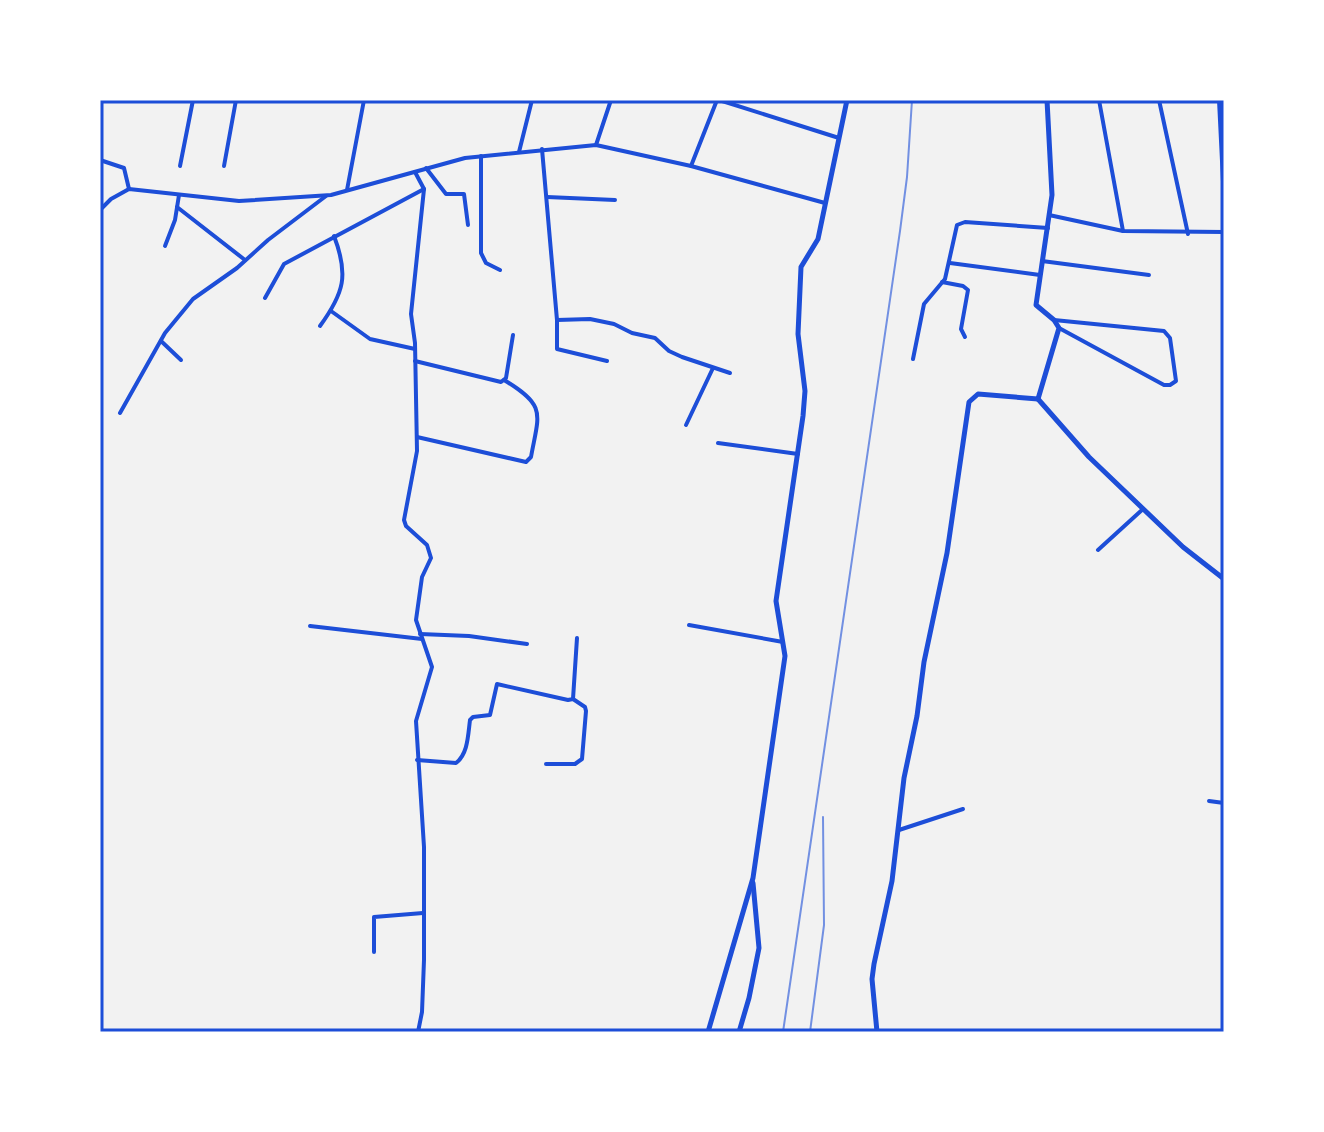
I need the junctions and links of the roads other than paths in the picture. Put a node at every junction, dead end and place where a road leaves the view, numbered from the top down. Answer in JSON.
{"nodes":[{"id":1,"x":193,"y":100,"type":"edge"},
{"id":2,"x":236,"y":100,"type":"edge"},
{"id":3,"x":364,"y":100,"type":"edge"},
{"id":4,"x":532,"y":100,"type":"edge"},
{"id":5,"x":611,"y":100,"type":"edge"},
{"id":6,"x":718,"y":100,"type":"edge"},
{"id":7,"x":847,"y":100,"type":"edge"},
{"id":8,"x":1047,"y":100,"type":"edge"},
{"id":9,"x":1099,"y":100,"type":"edge"},
{"id":10,"x":1159,"y":100,"type":"edge"},
{"id":11,"x":1219,"y":100,"type":"edge"},
{"id":12,"x":1222,"y":121,"type":"edge"},
{"id":13,"x":839,"y":138,"type":"junction"},
{"id":14,"x":596,"y":145,"type":"junction"},
{"id":15,"x":542,"y":149,"type":"junction"},
{"id":16,"x":519,"y":153,"type":"junction"},
{"id":17,"x":481,"y":156,"type":"junction"},
{"id":18,"x":100,"y":160,"type":"edge"},
{"id":19,"x":180,"y":166,"type":"dead end"},
{"id":20,"x":224,"y":166,"type":"dead end"},
{"id":21,"x":691,"y":166,"type":"junction"},
{"id":22,"x":426,"y":168,"type":"junction"},
{"id":23,"x":415,"y":172,"type":"junction"},
{"id":24,"x":1224,"y":181,"type":"edge"},
{"id":25,"x":129,"y":189,"type":"junction"},
{"id":26,"x":424,"y":189,"type":"junction"},
{"id":27,"x":347,"y":190,"type":"junction"},
{"id":28,"x":180,"y":194,"type":"junction"},
{"id":29,"x":326,"y":196,"type":"junction"},
{"id":30,"x":547,"y":197,"type":"junction"},
{"id":31,"x":615,"y":200,"type":"dead end"},
{"id":32,"x":1224,"y":202,"type":"edge"},
{"id":33,"x":825,"y":203,"type":"junction"},
{"id":34,"x":177,"y":207,"type":"junction"},
{"id":35,"x":102,"y":208,"type":"edge"},
{"id":36,"x":1049,"y":215,"type":"junction"},
{"id":37,"x":468,"y":225,"type":"dead end"},
{"id":38,"x":1048,"y":228,"type":"junction"},
{"id":39,"x":1123,"y":231,"type":"junction"},
{"id":40,"x":1224,"y":232,"type":"edge"},
{"id":41,"x":1188,"y":234,"type":"junction"},
{"id":42,"x":334,"y":236,"type":"junction"},
{"id":43,"x":165,"y":246,"type":"dead end"},
{"id":44,"x":245,"y":260,"type":"junction"},
{"id":45,"x":1042,"y":261,"type":"junction"},
{"id":46,"x":950,"y":263,"type":"junction"},
{"id":47,"x":500,"y":270,"type":"dead end"},
{"id":48,"x":1040,"y":275,"type":"junction"},
{"id":49,"x":1149,"y":275,"type":"dead end"},
{"id":50,"x":942,"y":282,"type":"junction"},
{"id":51,"x":265,"y":298,"type":"dead end"},
{"id":52,"x":331,"y":311,"type":"junction"},
{"id":53,"x":557,"y":320,"type":"junction"},
{"id":54,"x":1054,"y":320,"type":"junction"},
{"id":55,"x":320,"y":326,"type":"dead end"},
{"id":56,"x":1059,"y":328,"type":"junction"},
{"id":57,"x":513,"y":335,"type":"dead end"},
{"id":58,"x":965,"y":337,"type":"dead end"},
{"id":59,"x":161,"y":341,"type":"junction"},
{"id":60,"x":415,"y":350,"type":"junction"},
{"id":61,"x":913,"y":359,"type":"dead end"},
{"id":62,"x":181,"y":360,"type":"dead end"},
{"id":63,"x":415,"y":361,"type":"junction"},
{"id":64,"x":607,"y":361,"type":"dead end"},
{"id":65,"x":713,"y":368,"type":"junction"},
{"id":66,"x":730,"y":373,"type":"dead end"},
{"id":67,"x":504,"y":380,"type":"junction"},
{"id":68,"x":1038,"y":399,"type":"junction"},
{"id":69,"x":120,"y":413,"type":"dead end"},
{"id":70,"x":686,"y":425,"type":"dead end"},
{"id":71,"x":417,"y":437,"type":"junction"},
{"id":72,"x":718,"y":443,"type":"dead end"},
{"id":73,"x":798,"y":454,"type":"junction"},
{"id":74,"x":1143,"y":509,"type":"junction"},
{"id":75,"x":1098,"y":550,"type":"dead end"},
{"id":76,"x":1224,"y":579,"type":"edge"},
{"id":77,"x":689,"y":625,"type":"dead end"},
{"id":78,"x":310,"y":626,"type":"dead end"},
{"id":79,"x":421,"y":636,"type":"junction"},
{"id":80,"x":577,"y":638,"type":"dead end"},
{"id":81,"x":783,"y":642,"type":"junction"},
{"id":82,"x":527,"y":644,"type":"dead end"},
{"id":83,"x":573,"y":699,"type":"junction"},
{"id":84,"x":417,"y":760,"type":"junction"},
{"id":85,"x":546,"y":764,"type":"dead end"},
{"id":86,"x":1209,"y":801,"type":"dead end"},
{"id":87,"x":1224,"y":803,"type":"edge"},
{"id":88,"x":963,"y":809,"type":"dead end"},
{"id":89,"x":899,"y":830,"type":"junction"},
{"id":90,"x":753,"y":878,"type":"junction"},
{"id":91,"x":424,"y":913,"type":"junction"},
{"id":92,"x":374,"y":952,"type":"dead end"},
{"id":93,"x":418,"y":1031,"type":"edge"},
{"id":94,"x":425,"y":1032,"type":"edge"},
{"id":95,"x":708,"y":1032,"type":"edge"},
{"id":96,"x":739,"y":1032,"type":"edge"},
{"id":97,"x":877,"y":1032,"type":"edge"}],
"edges":[{"from":1,"to":19,"type":"street"},
{"from":2,"to":20,"type":"street"},
{"from":3,"to":27,"type":"street"},
{"from":4,"to":16,"type":"street"},
{"from":5,"to":14,"type":"street"},
{"from":6,"to":13,"type":"street"},
{"from":6,"to":21,"type":"street"},
{"from":7,"to":13,"type":"street"},
{"from":8,"to":36,"type":"street"},
{"from":9,"to":39,"type":"street"},
{"from":10,"to":41,"type":"street"},
{"from":11,"to":12,"type":"street"},
{"from":12,"to":24,"type":"street"},
{"from":13,"to":33,"type":"street"},
{"from":14,"to":15,"type":"street"},
{"from":14,"to":21,"type":"street"},
{"from":15,"to":16,"type":"street"},
{"from":15,"to":30,"type":"street"},
{"from":16,"to":17,"type":"street"},
{"from":17,"to":22,"type":"street"},
{"from":17,"to":47,"type":"street"},
{"from":18,"to":25,"type":"street"},
{"from":21,"to":33,"type":"street"},
{"from":22,"to":23,"type":"street"},
{"from":22,"to":37,"type":"street"},
{"from":23,"to":26,"type":"street"},
{"from":23,"to":27,"type":"street"},
{"from":24,"to":32,"type":"street"},
{"from":25,"to":28,"type":"street"},
{"from":25,"to":35,"type":"street"},
{"from":26,"to":42,"type":"street"},
{"from":26,"to":60,"type":"street"},
{"from":27,"to":29,"type":"street"},
{"from":28,"to":29,"type":"street"},
{"from":28,"to":34,"type":"street"},
{"from":29,"to":44,"type":"street"},
{"from":30,"to":31,"type":"street"},
{"from":30,"to":53,"type":"street"},
{"from":33,"to":73,"type":"street"},
{"from":34,"to":43,"type":"street"},
{"from":34,"to":44,"type":"street"},
{"from":36,"to":38,"type":"street"},
{"from":36,"to":39,"type":"street"},
{"from":38,"to":45,"type":"street"},
{"from":38,"to":46,"type":"street"},
{"from":39,"to":41,"type":"street"},
{"from":40,"to":41,"type":"street"},
{"from":42,"to":51,"type":"street"},
{"from":42,"to":52,"type":"street"},
{"from":44,"to":59,"type":"street"},
{"from":45,"to":48,"type":"street"},
{"from":45,"to":49,"type":"street"},
{"from":46,"to":48,"type":"street"},
{"from":46,"to":50,"type":"street"},
{"from":48,"to":54,"type":"street"},
{"from":50,"to":58,"type":"street"},
{"from":50,"to":61,"type":"street"},
{"from":52,"to":55,"type":"street"},
{"from":52,"to":60,"type":"street"},
{"from":53,"to":64,"type":"street"},
{"from":53,"to":65,"type":"street"},
{"from":54,"to":56,"type":"street"},
{"from":54,"to":56,"type":"street"},
{"from":56,"to":68,"type":"street"},
{"from":57,"to":67,"type":"street"},
{"from":59,"to":62,"type":"street"},
{"from":59,"to":69,"type":"street"},
{"from":60,"to":63,"type":"street"},
{"from":63,"to":67,"type":"street"},
{"from":63,"to":71,"type":"street"},
{"from":65,"to":66,"type":"street"},
{"from":65,"to":70,"type":"street"},
{"from":67,"to":71,"type":"street"},
{"from":68,"to":74,"type":"street"},
{"from":68,"to":89,"type":"street"},
{"from":71,"to":79,"type":"street"},
{"from":72,"to":73,"type":"street"},
{"from":73,"to":81,"type":"street"},
{"from":74,"to":75,"type":"street"},
{"from":74,"to":76,"type":"street"},
{"from":77,"to":81,"type":"street"},
{"from":78,"to":79,"type":"street"},
{"from":79,"to":82,"type":"street"},
{"from":79,"to":84,"type":"street"},
{"from":80,"to":83,"type":"street"},
{"from":81,"to":90,"type":"street"},
{"from":83,"to":84,"type":"street"},
{"from":83,"to":85,"type":"street"},
{"from":84,"to":91,"type":"street"},
{"from":86,"to":87,"type":"street"},
{"from":88,"to":89,"type":"street"},
{"from":89,"to":97,"type":"street"},
{"from":90,"to":95,"type":"street"},
{"from":90,"to":96,"type":"street"},
{"from":91,"to":92,"type":"street"},
{"from":91,"to":93,"type":"street"},
{"from":93,"to":94,"type":"street"}]}
